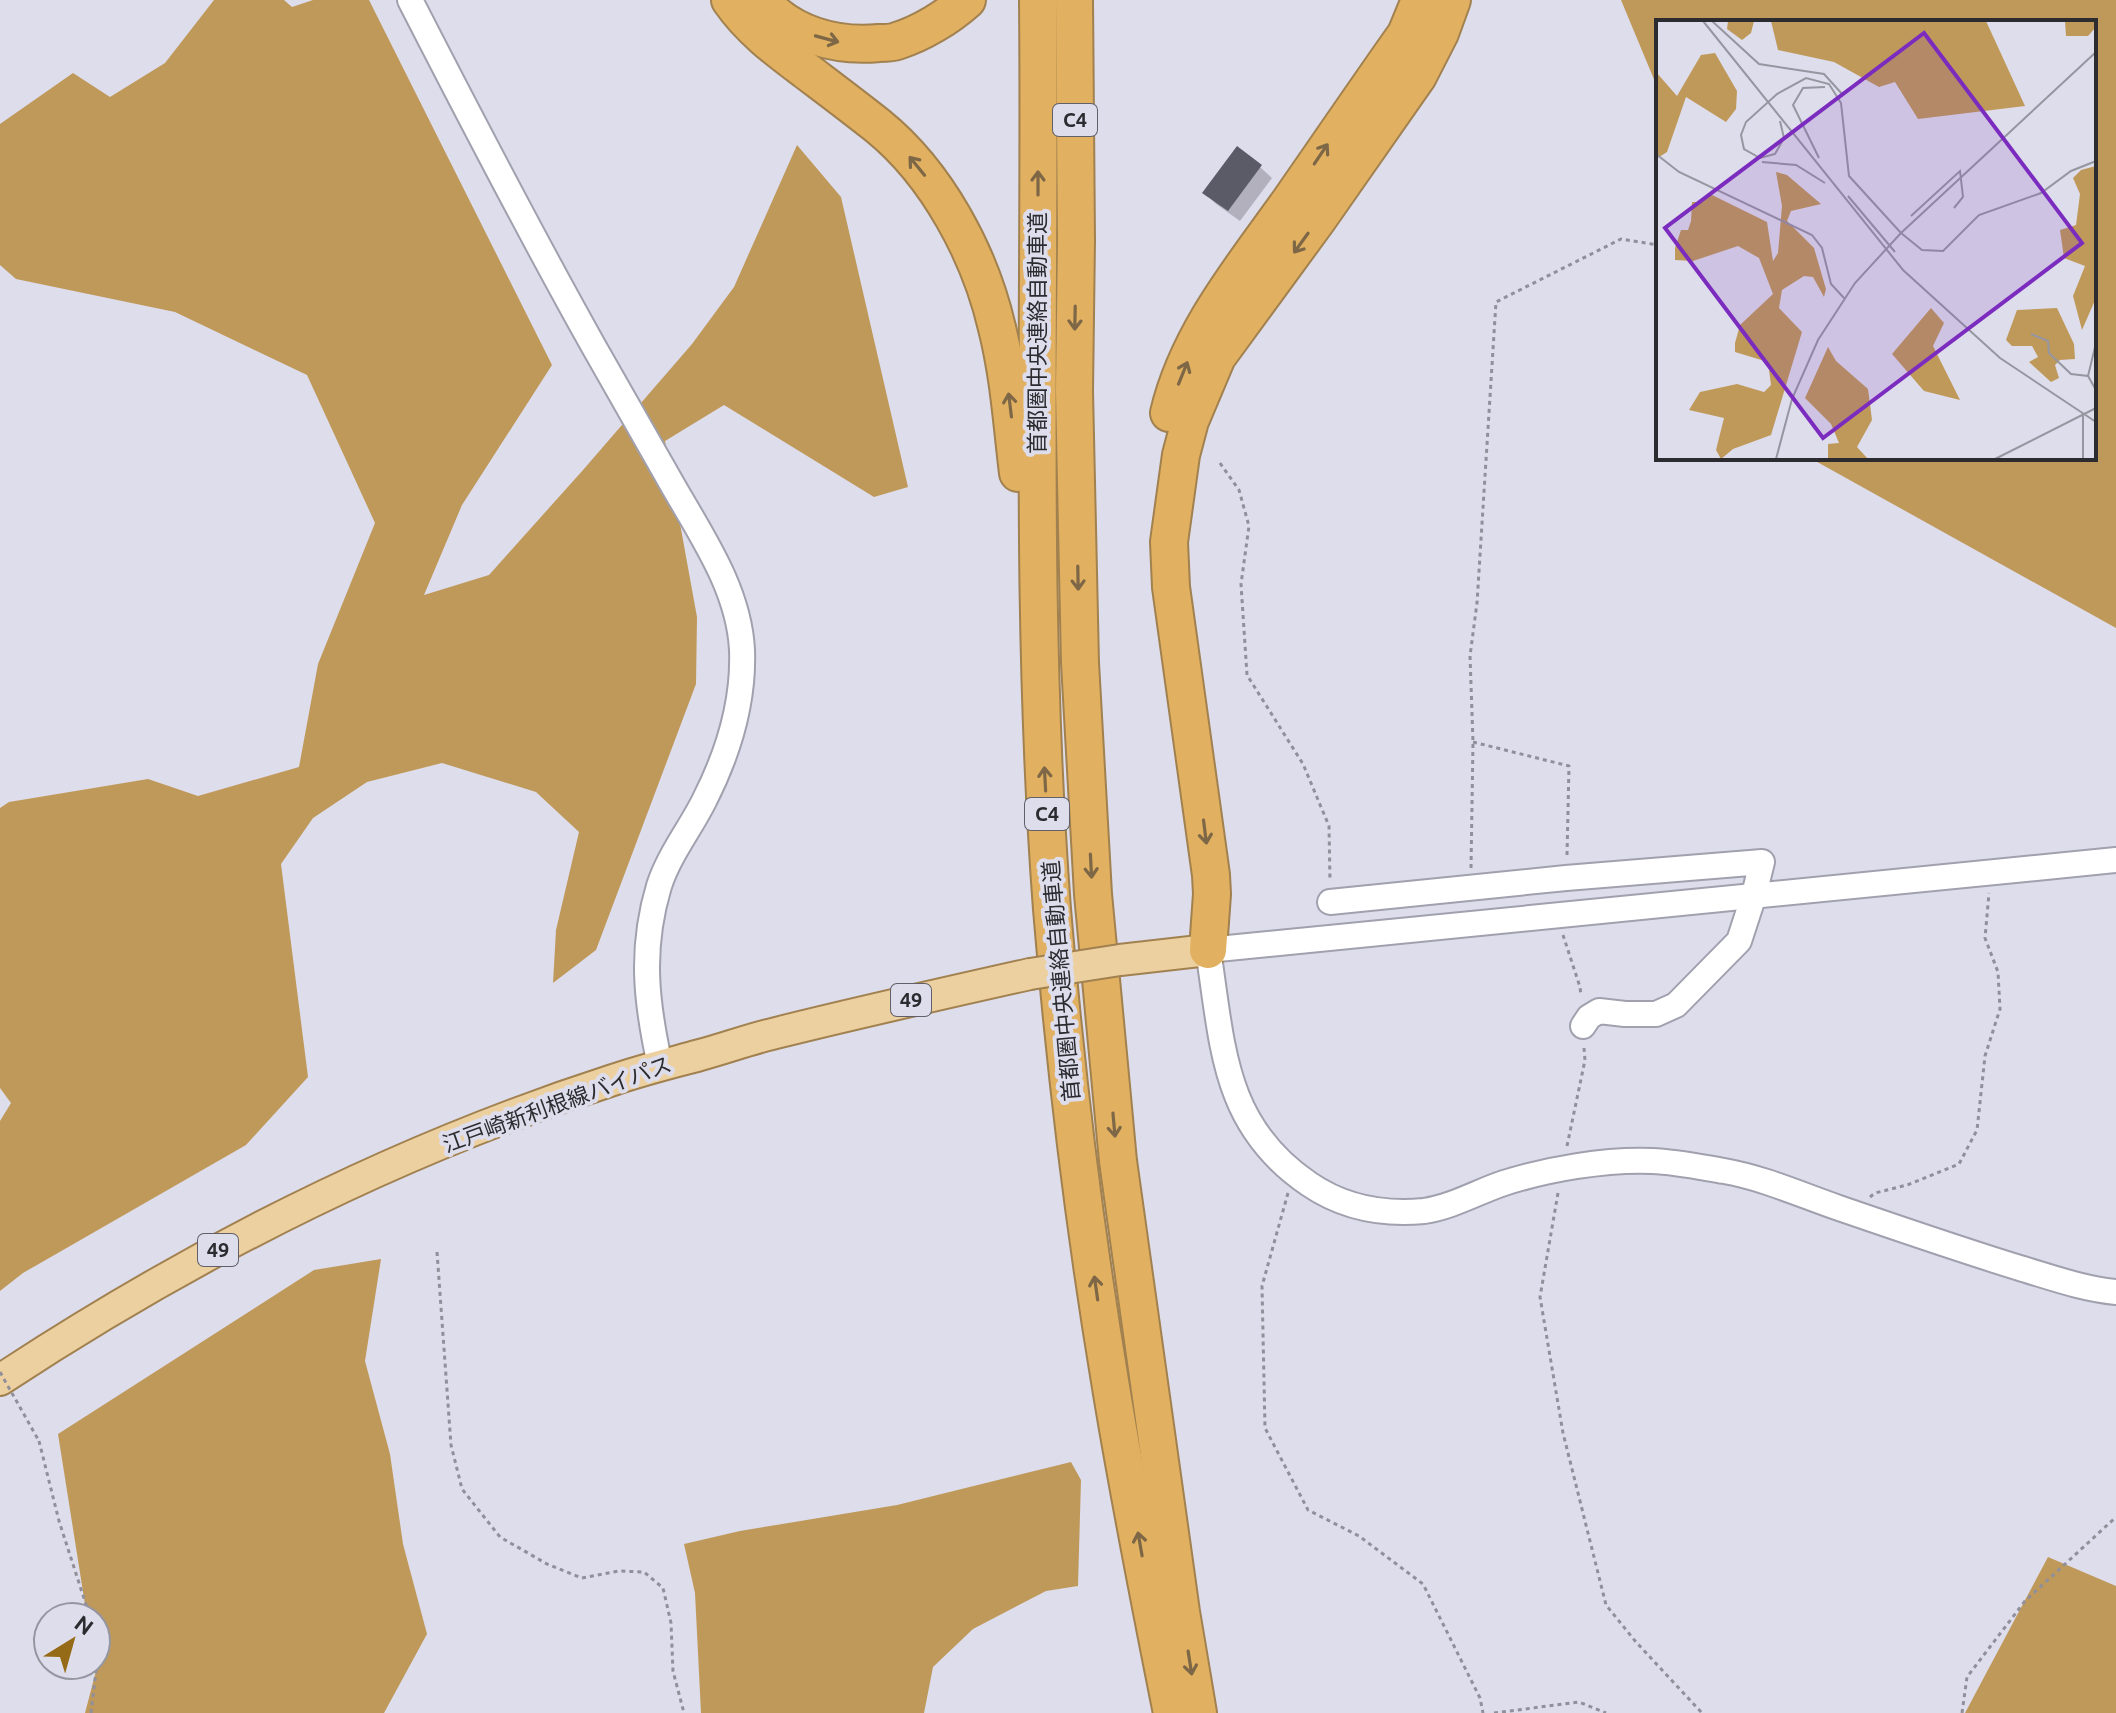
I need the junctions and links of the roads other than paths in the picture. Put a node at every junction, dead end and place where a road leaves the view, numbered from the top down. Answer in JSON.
{"nodes":[{"id":1,"x":410,"y":0,"type":"edge"},
{"id":2,"x":730,"y":0,"type":"edge"},
{"id":3,"x":761,"y":0,"type":"edge"},
{"id":4,"x":967,"y":0,"type":"edge"},
{"id":5,"x":1038,"y":0,"type":"edge"},
{"id":6,"x":1074,"y":0,"type":"edge"},
{"id":7,"x":1100,"y":0,"type":"edge"},
{"id":8,"x":1393,"y":0,"type":"edge"},
{"id":9,"x":1420,"y":0,"type":"edge"},
{"id":10,"x":1439,"y":0,"type":"edge"},
{"id":11,"x":1452,"y":0,"type":"edge"},
{"id":12,"x":1364,"y":122,"type":"junction"},
{"id":13,"x":1076,"y":240,"type":"junction"},
{"id":14,"x":1039,"y":649,"type":"junction"},
{"id":15,"x":2116,"y":860,"type":"edge"},
{"id":16,"x":1754,"y":895,"type":"junction"},
{"id":17,"x":1330,"y":902,"type":"road end"},
{"id":18,"x":1208,"y":950,"type":"junction"},
{"id":19,"x":1583,"y":1026,"type":"road end"},
{"id":20,"x":660,"y":1065,"type":"junction"},
{"id":21,"x":2116,"y":1292,"type":"edge"},
{"id":22,"x":0,"y":1380,"type":"edge"},
{"id":23,"x":1172,"y":1713,"type":"edge"},
{"id":24,"x":1198,"y":1713,"type":"edge"}],
"edges":[{"from":1,"to":20,"type":"street"},
{"from":14,"to":2,"type":"highway","one_way":true},
{"from":3,"to":4,"type":"highway","one_way":true},
{"from":14,"to":5,"type":"highway","name":"首都圏中央連絡自動車道","number":"C4","one_way":true},
{"from":6,"to":13,"type":"highway","name":"首都圏中央連絡自動車道","number":"C4"},
{"from":7,"to":13,"type":"highway"},
{"from":8,"to":12,"type":"highway"},
{"from":9,"to":12,"type":"highway"},
{"from":10,"to":12,"type":"highway"},
{"from":11,"to":12,"type":"highway"},
{"from":12,"to":18,"type":"highway"},
{"from":13,"to":24,"type":"highway","name":"首都圏中央連絡自動車道","number":"C4","one_way":true},
{"from":23,"to":14,"type":"highway","name":"首都圏中央連絡自動車道","number":"C4","one_way":true},
{"from":15,"to":16,"type":"street"},
{"from":16,"to":17,"type":"street"},
{"from":16,"to":18,"type":"street"},
{"from":16,"to":19,"type":"street"},
{"from":18,"to":20,"type":"main road","name":"江戸崎新利根線バイパス","number":"49","bridge":true},
{"from":18,"to":21,"type":"street"},
{"from":20,"to":22,"type":"main road","name":"江戸崎新利根線バイパス","number":"49"}]}
